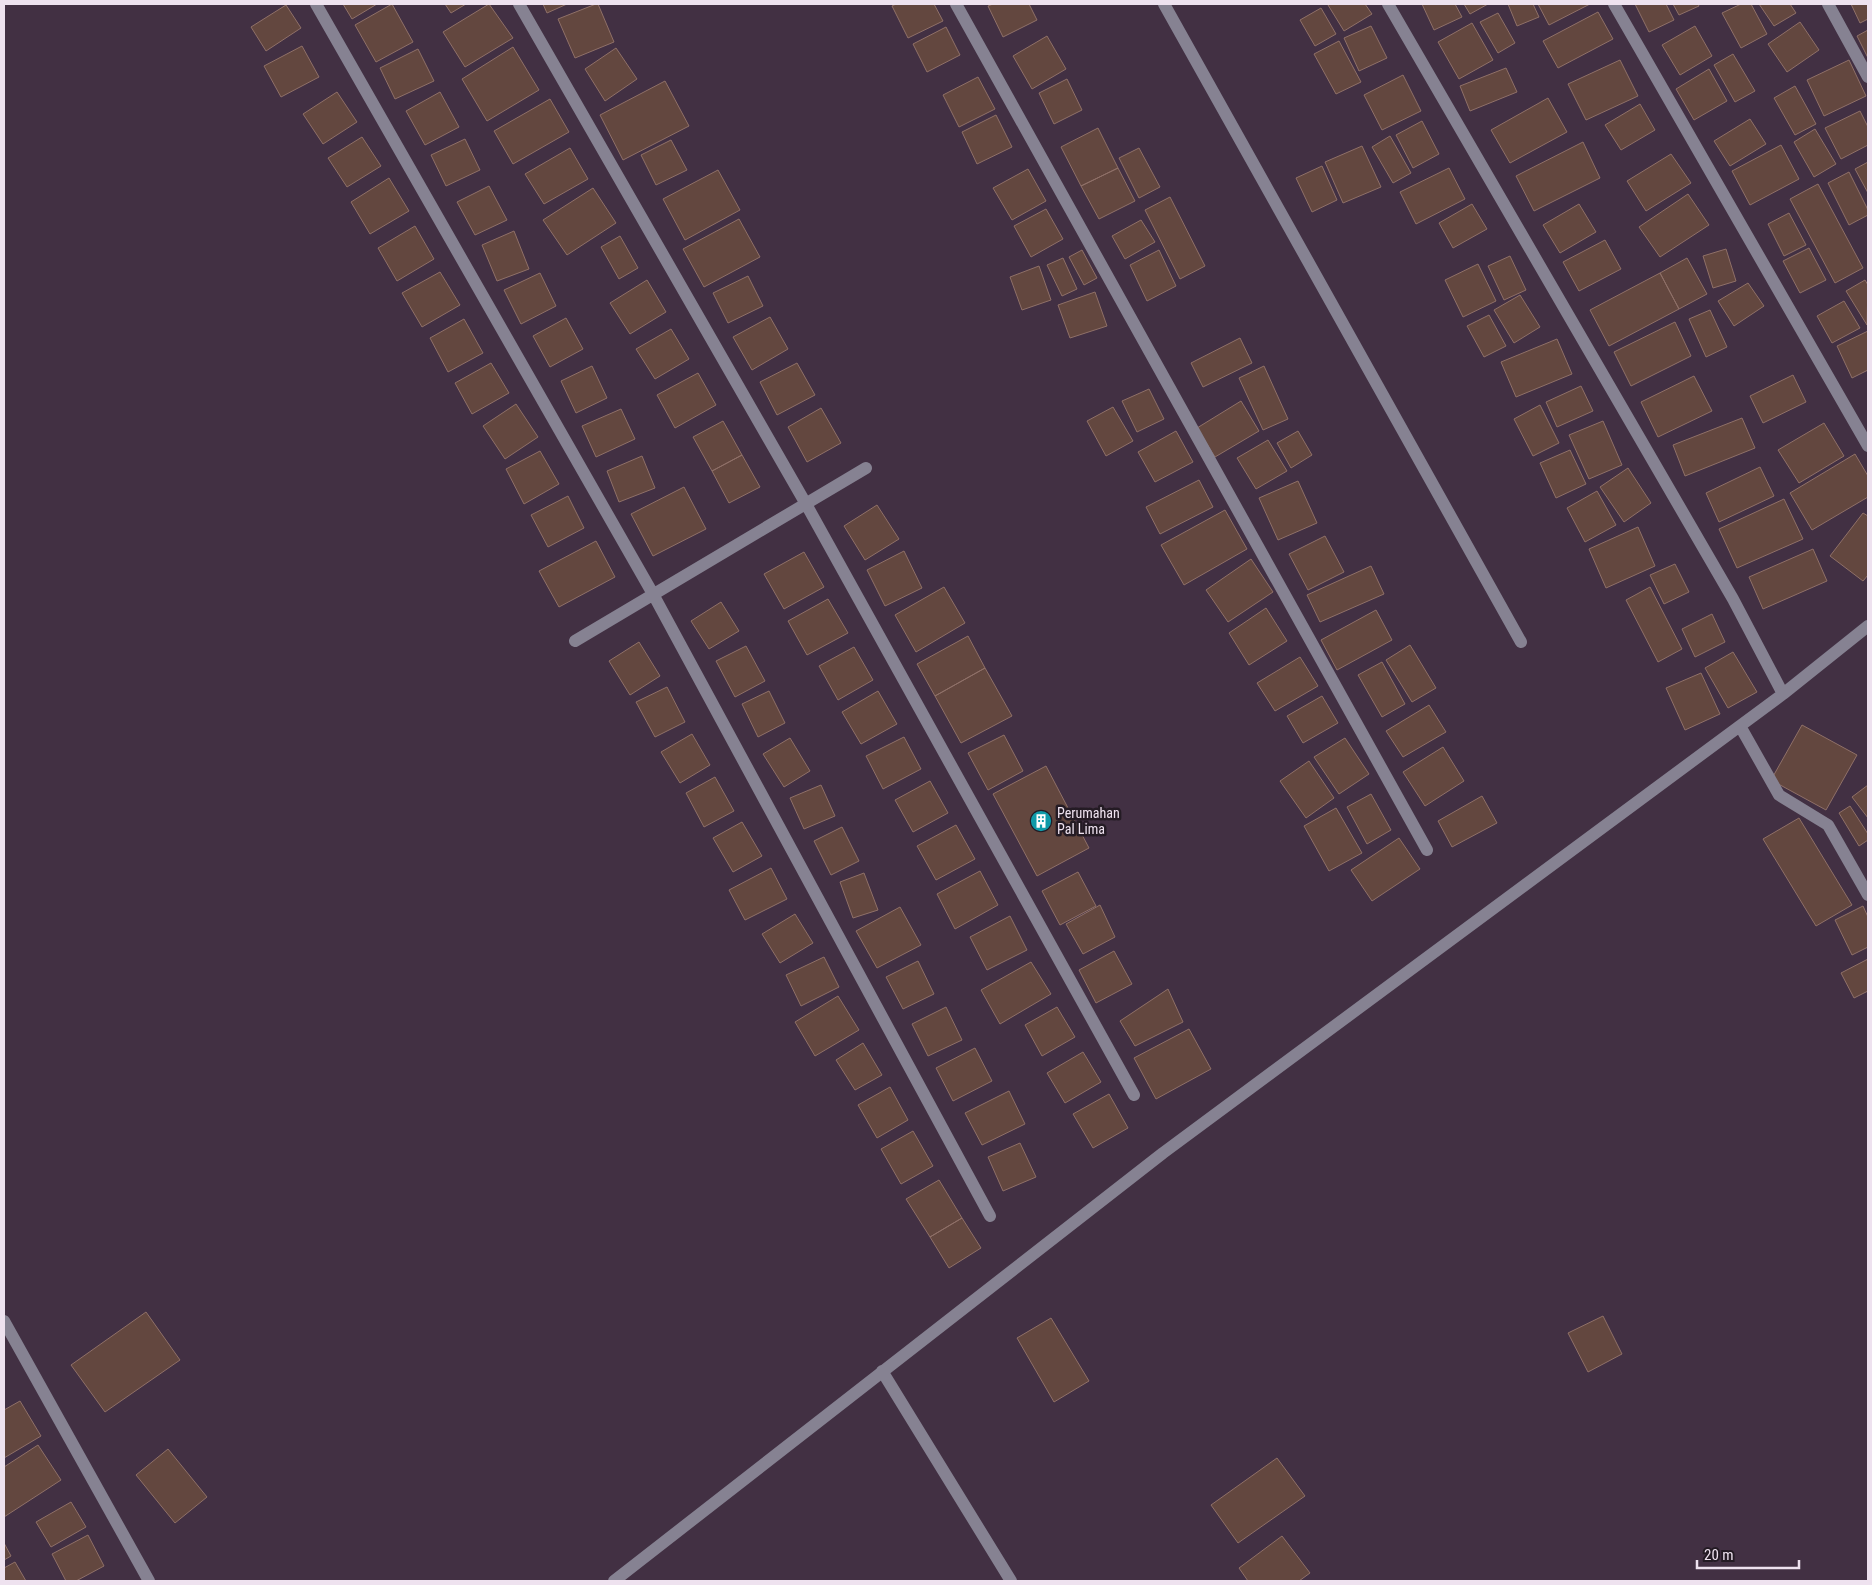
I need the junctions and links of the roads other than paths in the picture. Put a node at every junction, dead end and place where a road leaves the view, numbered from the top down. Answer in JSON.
{"nodes":[{"id":1,"x":316,"y":4,"type":"edge"},
{"id":2,"x":519,"y":4,"type":"edge"},
{"id":3,"x":956,"y":4,"type":"edge"},
{"id":4,"x":1164,"y":4,"type":"edge"},
{"id":5,"x":1388,"y":4,"type":"edge"},
{"id":6,"x":1614,"y":4,"type":"edge"},
{"id":7,"x":1828,"y":4,"type":"edge"},
{"id":8,"x":1868,"y":77,"type":"edge"},
{"id":9,"x":1868,"y":446,"type":"edge"},
{"id":10,"x":866,"y":468,"type":"dead end"},
{"id":11,"x":806,"y":504,"type":"junction"},
{"id":12,"x":653,"y":594,"type":"junction"},
{"id":13,"x":1868,"y":626,"type":"edge"},
{"id":14,"x":575,"y":641,"type":"dead end"},
{"id":15,"x":1521,"y":642,"type":"dead end"},
{"id":16,"x":1783,"y":694,"type":"junction"},
{"id":17,"x":1740,"y":726,"type":"junction"},
{"id":18,"x":1426,"y":850,"type":"dead end"},
{"id":19,"x":1868,"y":895,"type":"edge"},
{"id":20,"x":1134,"y":1095,"type":"dead end"},
{"id":21,"x":990,"y":1216,"type":"dead end"},
{"id":22,"x":4,"y":1321,"type":"edge"},
{"id":23,"x":882,"y":1371,"type":"junction"},
{"id":24,"x":149,"y":1581,"type":"edge"},
{"id":25,"x":614,"y":1581,"type":"edge"},
{"id":26,"x":1011,"y":1581,"type":"edge"}],
"edges":[{"from":1,"to":12,"type":"street"},
{"from":2,"to":11,"type":"street"},
{"from":3,"to":18,"type":"street"},
{"from":4,"to":15,"type":"street"},
{"from":5,"to":16,"type":"street"},
{"from":6,"to":9,"type":"street"},
{"from":7,"to":8,"type":"street"},
{"from":10,"to":11,"type":"street"},
{"from":11,"to":12,"type":"street"},
{"from":11,"to":20,"type":"street"},
{"from":12,"to":14,"type":"street"},
{"from":12,"to":21,"type":"street"},
{"from":13,"to":16,"type":"street"},
{"from":16,"to":17,"type":"street"},
{"from":17,"to":19,"type":"street"},
{"from":17,"to":23,"type":"street"},
{"from":22,"to":24,"type":"street"},
{"from":23,"to":25,"type":"street"},
{"from":23,"to":26,"type":"street"}]}
